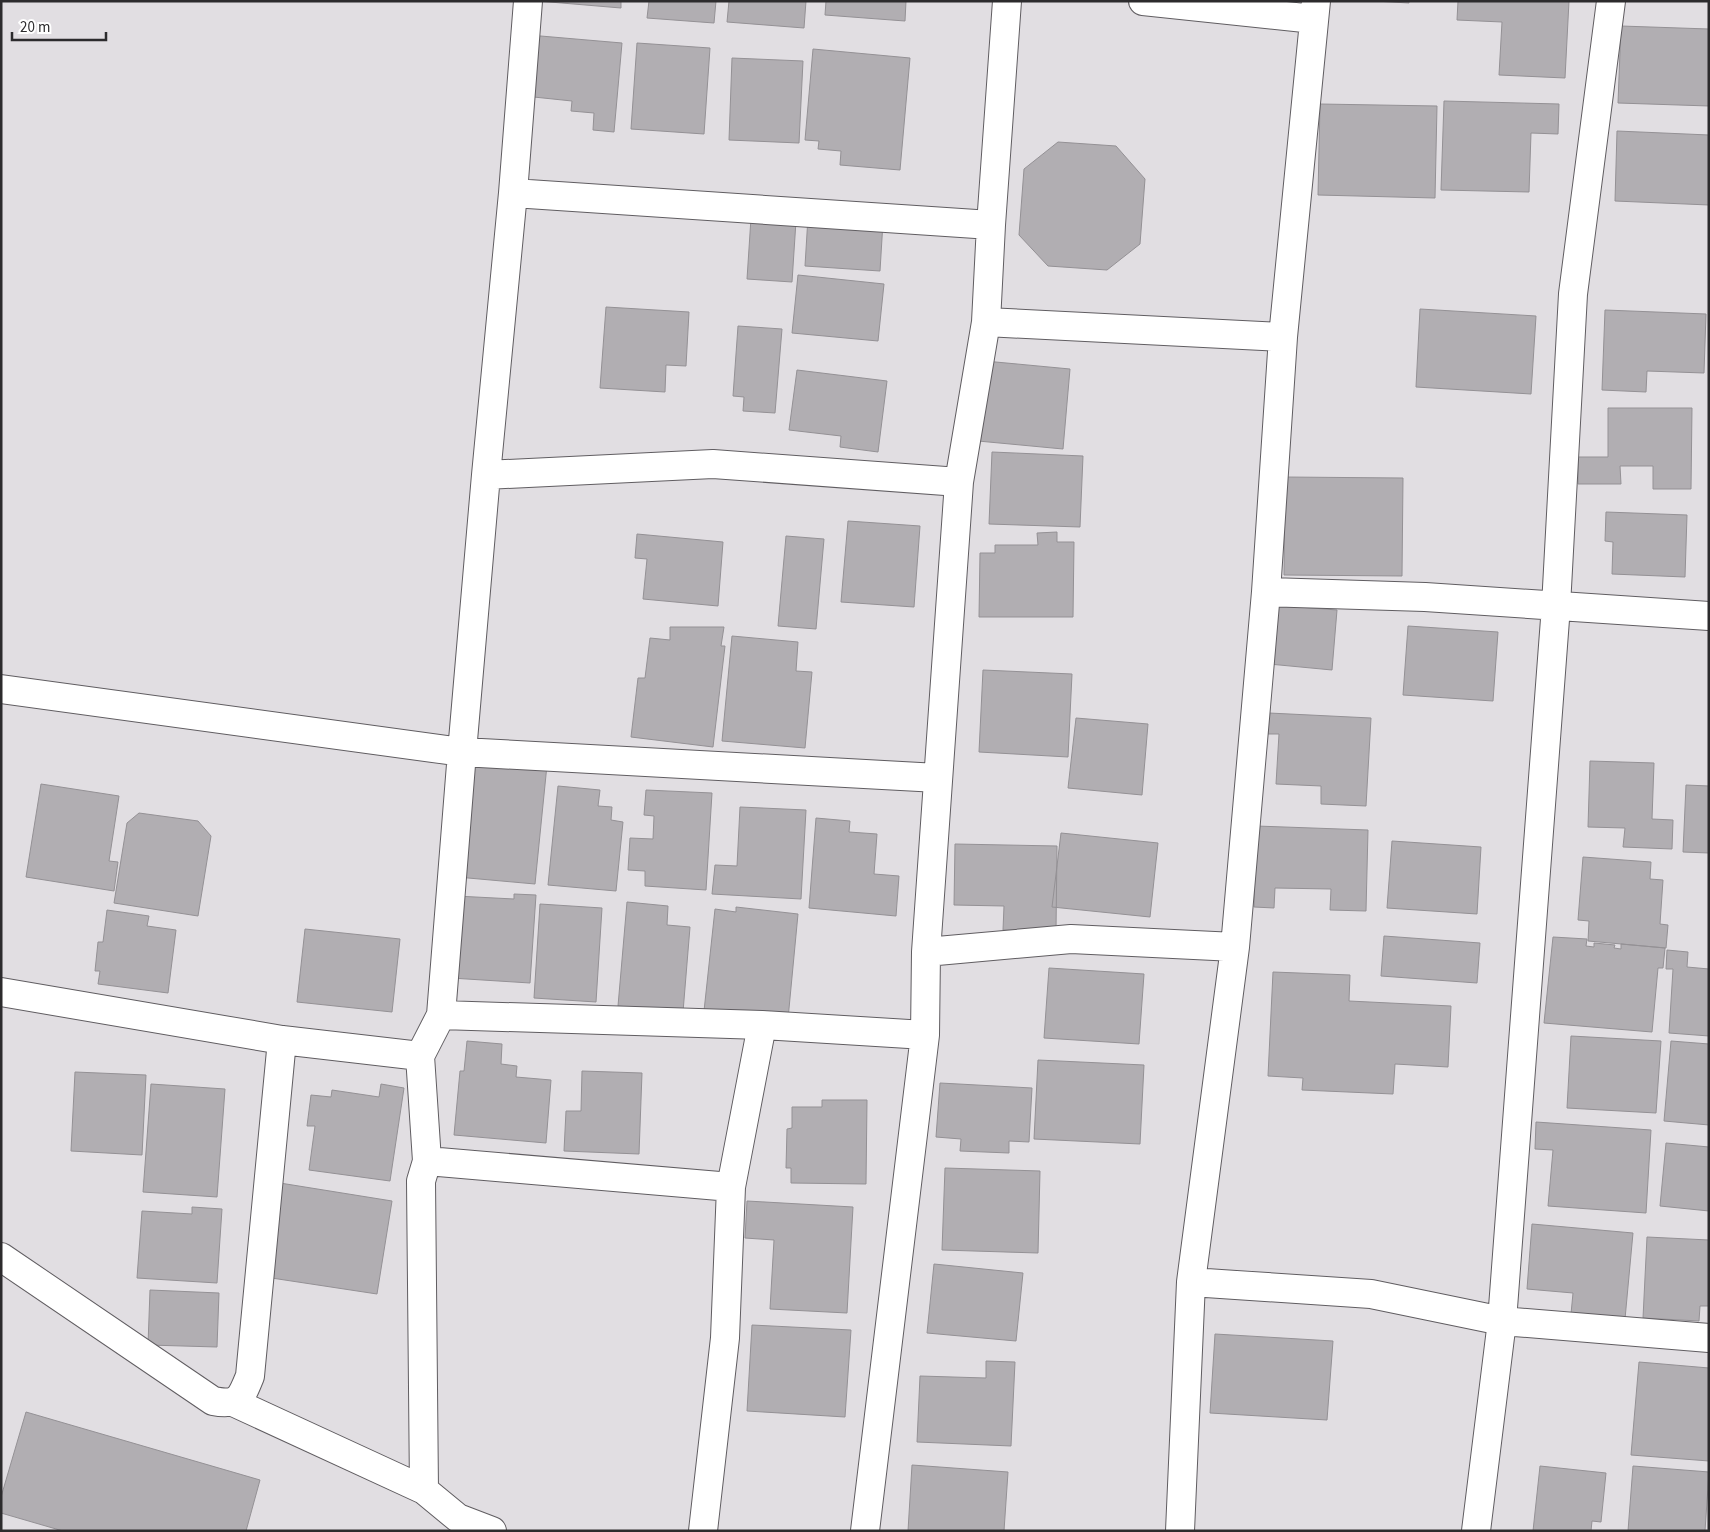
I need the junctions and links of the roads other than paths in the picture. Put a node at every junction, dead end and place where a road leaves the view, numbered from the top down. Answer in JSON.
{"nodes":[{"id":1,"x":528,"y":1,"type":"edge"},
{"id":2,"x":1007,"y":1,"type":"edge"},
{"id":3,"x":1143,"y":1,"type":"edge"},
{"id":4,"x":1611,"y":1,"type":"edge"},
{"id":5,"x":1315,"y":10,"type":"edge"},
{"id":6,"x":513,"y":193,"type":"junction"},
{"id":7,"x":991,"y":225,"type":"junction"},
{"id":8,"x":986,"y":322,"type":"junction"},
{"id":9,"x":1283,"y":337,"type":"junction"},
{"id":10,"x":486,"y":475,"type":"junction"},
{"id":11,"x":959,"y":482,"type":"junction"},
{"id":12,"x":1266,"y":592,"type":"junction"},
{"id":13,"x":1556,"y":606,"type":"junction"},
{"id":14,"x":1709,"y":616,"type":"edge"},
{"id":15,"x":1,"y":689,"type":"edge"},
{"id":16,"x":462,"y":752,"type":"junction"},
{"id":17,"x":938,"y":778,"type":"junction"},
{"id":18,"x":1235,"y":947,"type":"junction"},
{"id":19,"x":926,"y":952,"type":"junction"},
{"id":20,"x":1,"y":992,"type":"edge"},
{"id":21,"x":441,"y":1015,"type":"junction"},
{"id":22,"x":762,"y":1025,"type":"junction"},
{"id":23,"x":925,"y":1035,"type":"junction"},
{"id":24,"x":282,"y":1040,"type":"junction"},
{"id":25,"x":420,"y":1056,"type":"junction"},
{"id":26,"x":427,"y":1161,"type":"junction"},
{"id":27,"x":731,"y":1187,"type":"junction"},
{"id":28,"x":1,"y":1257,"type":"edge"},
{"id":29,"x":1191,"y":1282,"type":"junction"},
{"id":30,"x":1502,"y":1321,"type":"junction"},
{"id":31,"x":1709,"y":1338,"type":"edge"},
{"id":32,"x":233,"y":1402,"type":"junction"},
{"id":33,"x":424,"y":1490,"type":"junction"},
{"id":34,"x":492,"y":1531,"type":"edge"},
{"id":35,"x":703,"y":1531,"type":"edge"},
{"id":36,"x":865,"y":1531,"type":"edge"},
{"id":37,"x":1180,"y":1531,"type":"edge"},
{"id":38,"x":1476,"y":1531,"type":"edge"}],
"edges":[{"from":1,"to":6,"type":"street"},
{"from":2,"to":7,"type":"street"},
{"from":3,"to":5,"type":"street"},
{"from":4,"to":13,"type":"street"},
{"from":5,"to":9,"type":"street"},
{"from":6,"to":7,"type":"street"},
{"from":6,"to":10,"type":"street"},
{"from":7,"to":8,"type":"street"},
{"from":8,"to":9,"type":"street"},
{"from":8,"to":11,"type":"street"},
{"from":9,"to":12,"type":"street"},
{"from":10,"to":11,"type":"street"},
{"from":10,"to":16,"type":"street"},
{"from":11,"to":17,"type":"street"},
{"from":12,"to":13,"type":"street"},
{"from":12,"to":18,"type":"street"},
{"from":13,"to":14,"type":"street"},
{"from":13,"to":30,"type":"street"},
{"from":15,"to":16,"type":"street"},
{"from":16,"to":17,"type":"street"},
{"from":16,"to":21,"type":"street"},
{"from":17,"to":19,"type":"street"},
{"from":18,"to":19,"type":"street"},
{"from":18,"to":29,"type":"street"},
{"from":19,"to":23,"type":"street"},
{"from":20,"to":24,"type":"street"},
{"from":21,"to":22,"type":"street"},
{"from":21,"to":25,"type":"street"},
{"from":22,"to":23,"type":"street"},
{"from":22,"to":27,"type":"street"},
{"from":23,"to":36,"type":"street"},
{"from":24,"to":25,"type":"street"},
{"from":24,"to":32,"type":"street"},
{"from":25,"to":26,"type":"street"},
{"from":26,"to":27,"type":"street"},
{"from":26,"to":33,"type":"street"},
{"from":27,"to":35,"type":"street"},
{"from":28,"to":32,"type":"street"},
{"from":29,"to":30,"type":"street"},
{"from":29,"to":37,"type":"street"},
{"from":30,"to":31,"type":"street"},
{"from":30,"to":38,"type":"street"},
{"from":32,"to":33,"type":"street"},
{"from":33,"to":34,"type":"street"}]}
